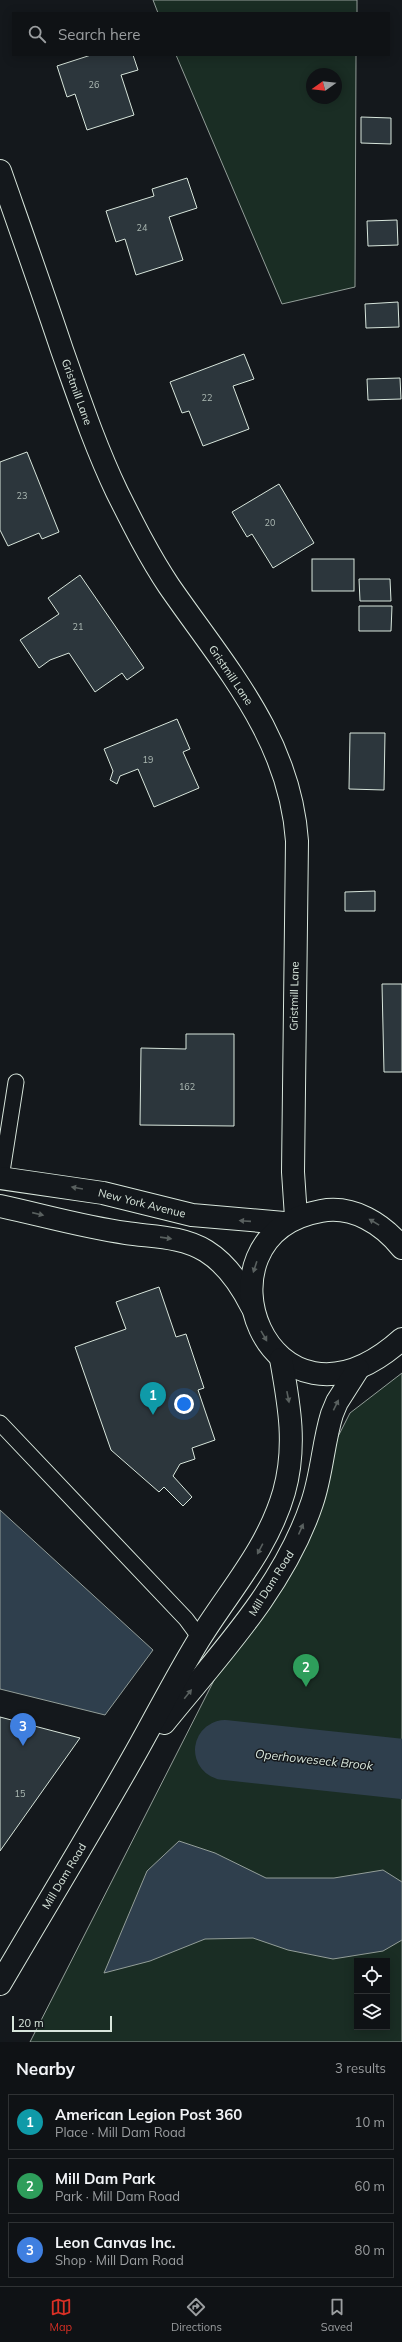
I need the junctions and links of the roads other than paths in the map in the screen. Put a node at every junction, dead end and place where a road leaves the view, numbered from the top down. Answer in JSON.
{"nodes":[{"id":1,"x":0,"y":171,"type":"edge"},
{"id":2,"x":16,"y":1082,"type":"dead end"},
{"id":3,"x":0,"y":1178,"type":"edge"},
{"id":4,"x":0,"y":1206,"type":"edge"},
{"id":5,"x":290,"y":1220,"type":"junction"},
{"id":6,"x":402,"y":1248,"type":"edge"},
{"id":7,"x":252,"y":1309,"type":"junction"},
{"id":8,"x":402,"y":1339,"type":"edge"},
{"id":9,"x":281,"y":1359,"type":"junction"},
{"id":10,"x":358,"y":1369,"type":"junction"},
{"id":11,"x":0,"y":1423,"type":"edge"},
{"id":12,"x":200,"y":1638,"type":"junction"},
{"id":13,"x":128,"y":1767,"type":"junction"},
{"id":14,"x":0,"y":1984,"type":"edge"}],
"edges":[{"from":1,"to":5,"type":"street","name":"Gristmill Lane"},
{"from":2,"to":3,"type":"lane"},
{"from":5,"to":3,"type":"street","name":"New York Avenue","one_way":true},
{"from":4,"to":7,"type":"street","one_way":true},
{"from":6,"to":5,"type":"street","one_way":true},
{"from":5,"to":7,"type":"street","one_way":true},
{"from":7,"to":9,"type":"street","one_way":true},
{"from":8,"to":10,"type":"street"},
{"from":9,"to":10,"type":"street"},
{"from":9,"to":12,"type":"street","name":"Mill Dam Road","one_way":true},
{"from":13,"to":10,"type":"street","name":"Mill Dam Road","one_way":true},
{"from":11,"to":12,"type":"lane"},
{"from":12,"to":13,"type":"street","name":"Mill Dam Road"},
{"from":13,"to":14,"type":"street","name":"Mill Dam Road"}]}
